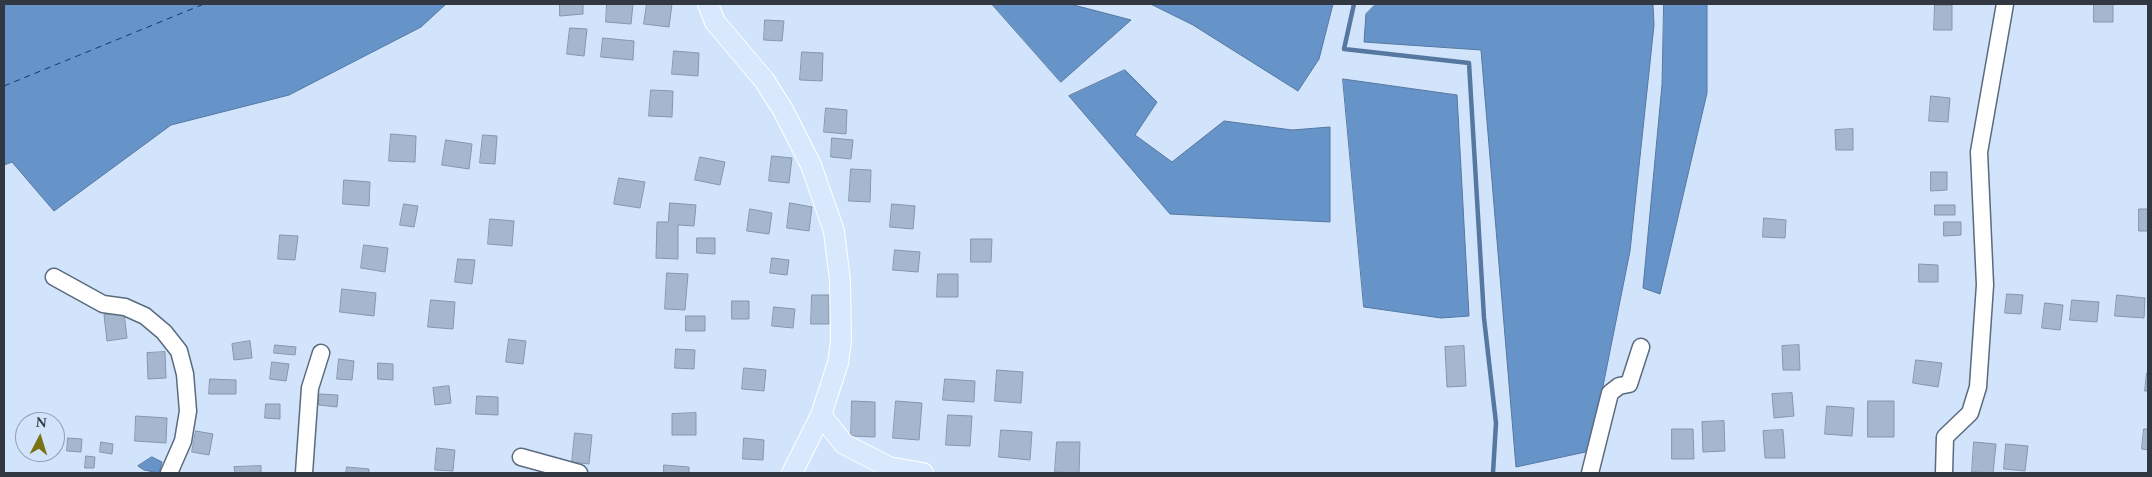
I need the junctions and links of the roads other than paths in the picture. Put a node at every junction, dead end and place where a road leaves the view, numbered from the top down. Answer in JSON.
{"nodes":[{"id":1,"x":708,"y":4,"type":"edge"},
{"id":2,"x":2005,"y":4,"type":"edge"},
{"id":3,"x":54,"y":277,"type":"dead end"},
{"id":4,"x":1641,"y":347,"type":"dead end"},
{"id":5,"x":321,"y":352,"type":"dead end"},
{"id":6,"x":821,"y":415,"type":"junction"},
{"id":7,"x":520,"y":457,"type":"dead end"},
{"id":8,"x":169,"y":473,"type":"edge"},
{"id":9,"x":304,"y":473,"type":"edge"},
{"id":10,"x":579,"y":473,"type":"edge"},
{"id":11,"x":792,"y":473,"type":"edge"},
{"id":12,"x":923,"y":473,"type":"edge"},
{"id":13,"x":1590,"y":473,"type":"edge"},
{"id":14,"x":1944,"y":473,"type":"edge"}],
"edges":[{"from":1,"to":6,"type":"main road"},
{"from":2,"to":14,"type":"street"},
{"from":3,"to":8,"type":"street"},
{"from":4,"to":13,"type":"street"},
{"from":5,"to":9,"type":"street"},
{"from":6,"to":11,"type":"main road"},
{"from":6,"to":12,"type":"main road"},
{"from":7,"to":10,"type":"street"}]}
